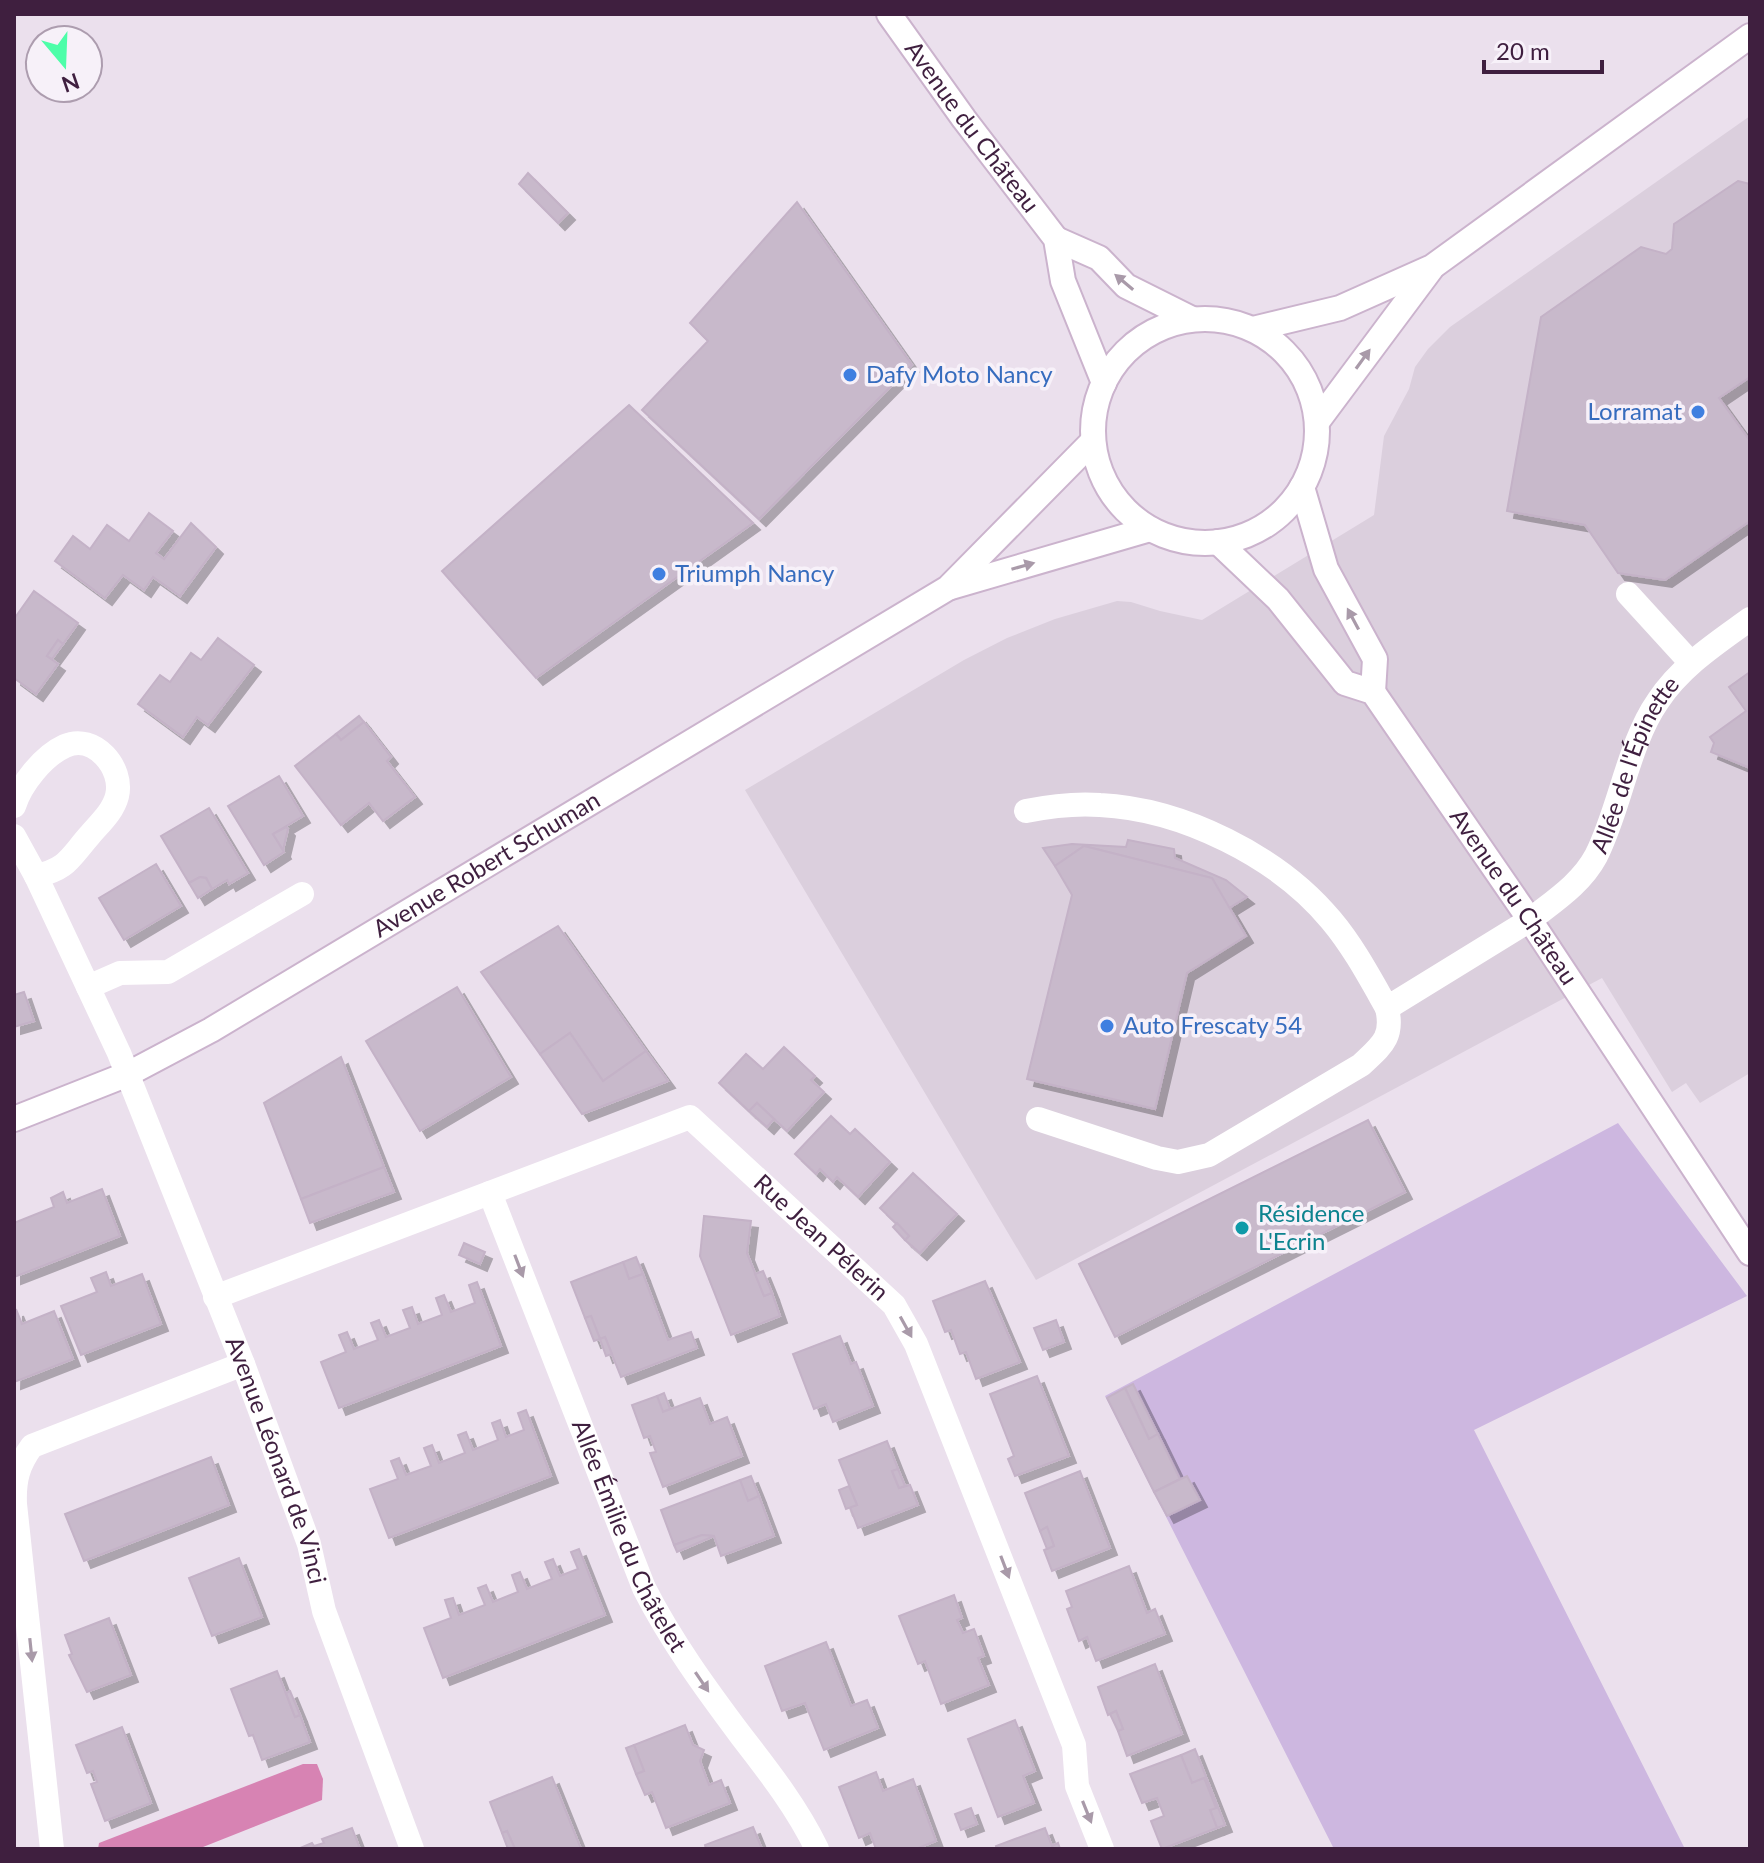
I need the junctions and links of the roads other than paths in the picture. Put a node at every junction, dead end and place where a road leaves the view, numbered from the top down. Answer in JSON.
{"nodes":[{"id":1,"x":889,"y":14,"type":"edge"},
{"id":2,"x":1750,"y":36,"type":"edge"},
{"id":3,"x":1056,"y":239,"type":"junction"},
{"id":4,"x":1432,"y":267,"type":"junction"},
{"id":5,"x":1192,"y":319,"type":"junction"},
{"id":6,"x":1253,"y":329,"type":"junction"},
{"id":7,"x":1104,"y":383,"type":"junction"},
{"id":8,"x":1317,"y":422,"type":"junction"},
{"id":9,"x":1093,"y":441,"type":"junction"},
{"id":10,"x":1302,"y":487,"type":"junction"},
{"id":11,"x":1150,"y":529,"type":"junction"},
{"id":12,"x":1218,"y":542,"type":"junction"},
{"id":13,"x":948,"y":588,"type":"junction"},
{"id":14,"x":1628,"y":594,"type":"dead end"},
{"id":15,"x":1750,"y":619,"type":"edge"},
{"id":16,"x":1691,"y":663,"type":"junction"},
{"id":17,"x":1373,"y":692,"type":"junction"},
{"id":18,"x":14,"y":806,"type":"edge"},
{"id":19,"x":1026,"y":811,"type":"dead end"},
{"id":20,"x":14,"y":836,"type":"edge"},
{"id":21,"x":36,"y":876,"type":"junction"},
{"id":22,"x":302,"y":894,"type":"dead end"},
{"id":23,"x":1530,"y":920,"type":"junction"},
{"id":24,"x":88,"y":987,"type":"junction"},
{"id":25,"x":1387,"y":1008,"type":"junction"},
{"id":26,"x":128,"y":1074,"type":"junction"},
{"id":27,"x":14,"y":1119,"type":"edge"},
{"id":28,"x":1038,"y":1119,"type":"dead end"},
{"id":29,"x":490,"y":1193,"type":"junction"},
{"id":30,"x":1750,"y":1253,"type":"edge"},
{"id":31,"x":215,"y":1297,"type":"junction"},
{"id":32,"x":243,"y":1364,"type":"junction"},
{"id":33,"x":52,"y":1849,"type":"edge"},
{"id":34,"x":412,"y":1849,"type":"edge"},
{"id":35,"x":817,"y":1849,"type":"edge"},
{"id":36,"x":1102,"y":1849,"type":"edge"}],
"edges":[{"from":1,"to":3,"type":"street","name":"Avenue du Château"},
{"from":2,"to":4,"type":"street"},
{"from":5,"to":3,"type":"street","name":"Avenue du Château","one_way":true},
{"from":3,"to":7,"type":"street","name":"Avenue du Château"},
{"from":4,"to":6,"type":"street"},
{"from":8,"to":4,"type":"street","one_way":true},
{"from":5,"to":6,"type":"street"},
{"from":5,"to":7,"type":"street"},
{"from":6,"to":8,"type":"street"},
{"from":7,"to":9,"type":"street"},
{"from":8,"to":10,"type":"street"},
{"from":9,"to":11,"type":"street"},
{"from":9,"to":13,"type":"street","name":"Avenue Robert Schuman"},
{"from":10,"to":12,"type":"street"},
{"from":17,"to":10,"type":"street","one_way":true},
{"from":11,"to":12,"type":"street"},
{"from":13,"to":11,"type":"street","name":"Avenue Robert Schuman","one_way":true},
{"from":12,"to":17,"type":"street","name":"Avenue du Château"},
{"from":13,"to":26,"type":"street","name":"Avenue Robert Schuman"},
{"from":14,"to":16,"type":"street"},
{"from":15,"to":16,"type":"street","name":"Allée de l'Épinette"},
{"from":16,"to":23,"type":"street","name":"Allée de l'Épinette"},
{"from":17,"to":23,"type":"street","name":"Avenue du Château"},
{"from":18,"to":21,"type":"street"},
{"from":19,"to":25,"type":"street"},
{"from":20,"to":21,"type":"street","name":"Avenue Léonard de Vinci"},
{"from":21,"to":24,"type":"street","name":"Avenue Léonard de Vinci"},
{"from":22,"to":24,"type":"street"},
{"from":23,"to":25,"type":"street","name":"Allée de l'Épinette"},
{"from":23,"to":30,"type":"street","name":"Avenue du Château"},
{"from":24,"to":26,"type":"street","name":"Avenue Léonard de Vinci"},
{"from":25,"to":28,"type":"street"},
{"from":26,"to":27,"type":"street","name":"Avenue Robert Schuman"},
{"from":26,"to":31,"type":"street","name":"Avenue Léonard de Vinci"},
{"from":29,"to":31,"type":"street","name":"Rue Jean Pélerin"},
{"from":29,"to":35,"type":"street","name":"Allée Émilie du Châtelet","one_way":true},
{"from":29,"to":36,"type":"street","name":"Rue Jean Pélerin","one_way":true},
{"from":31,"to":32,"type":"street","name":"Avenue Léonard de Vinci"},
{"from":32,"to":33,"type":"street","one_way":true},
{"from":32,"to":34,"type":"street","name":"Avenue Léonard de Vinci"}]}
